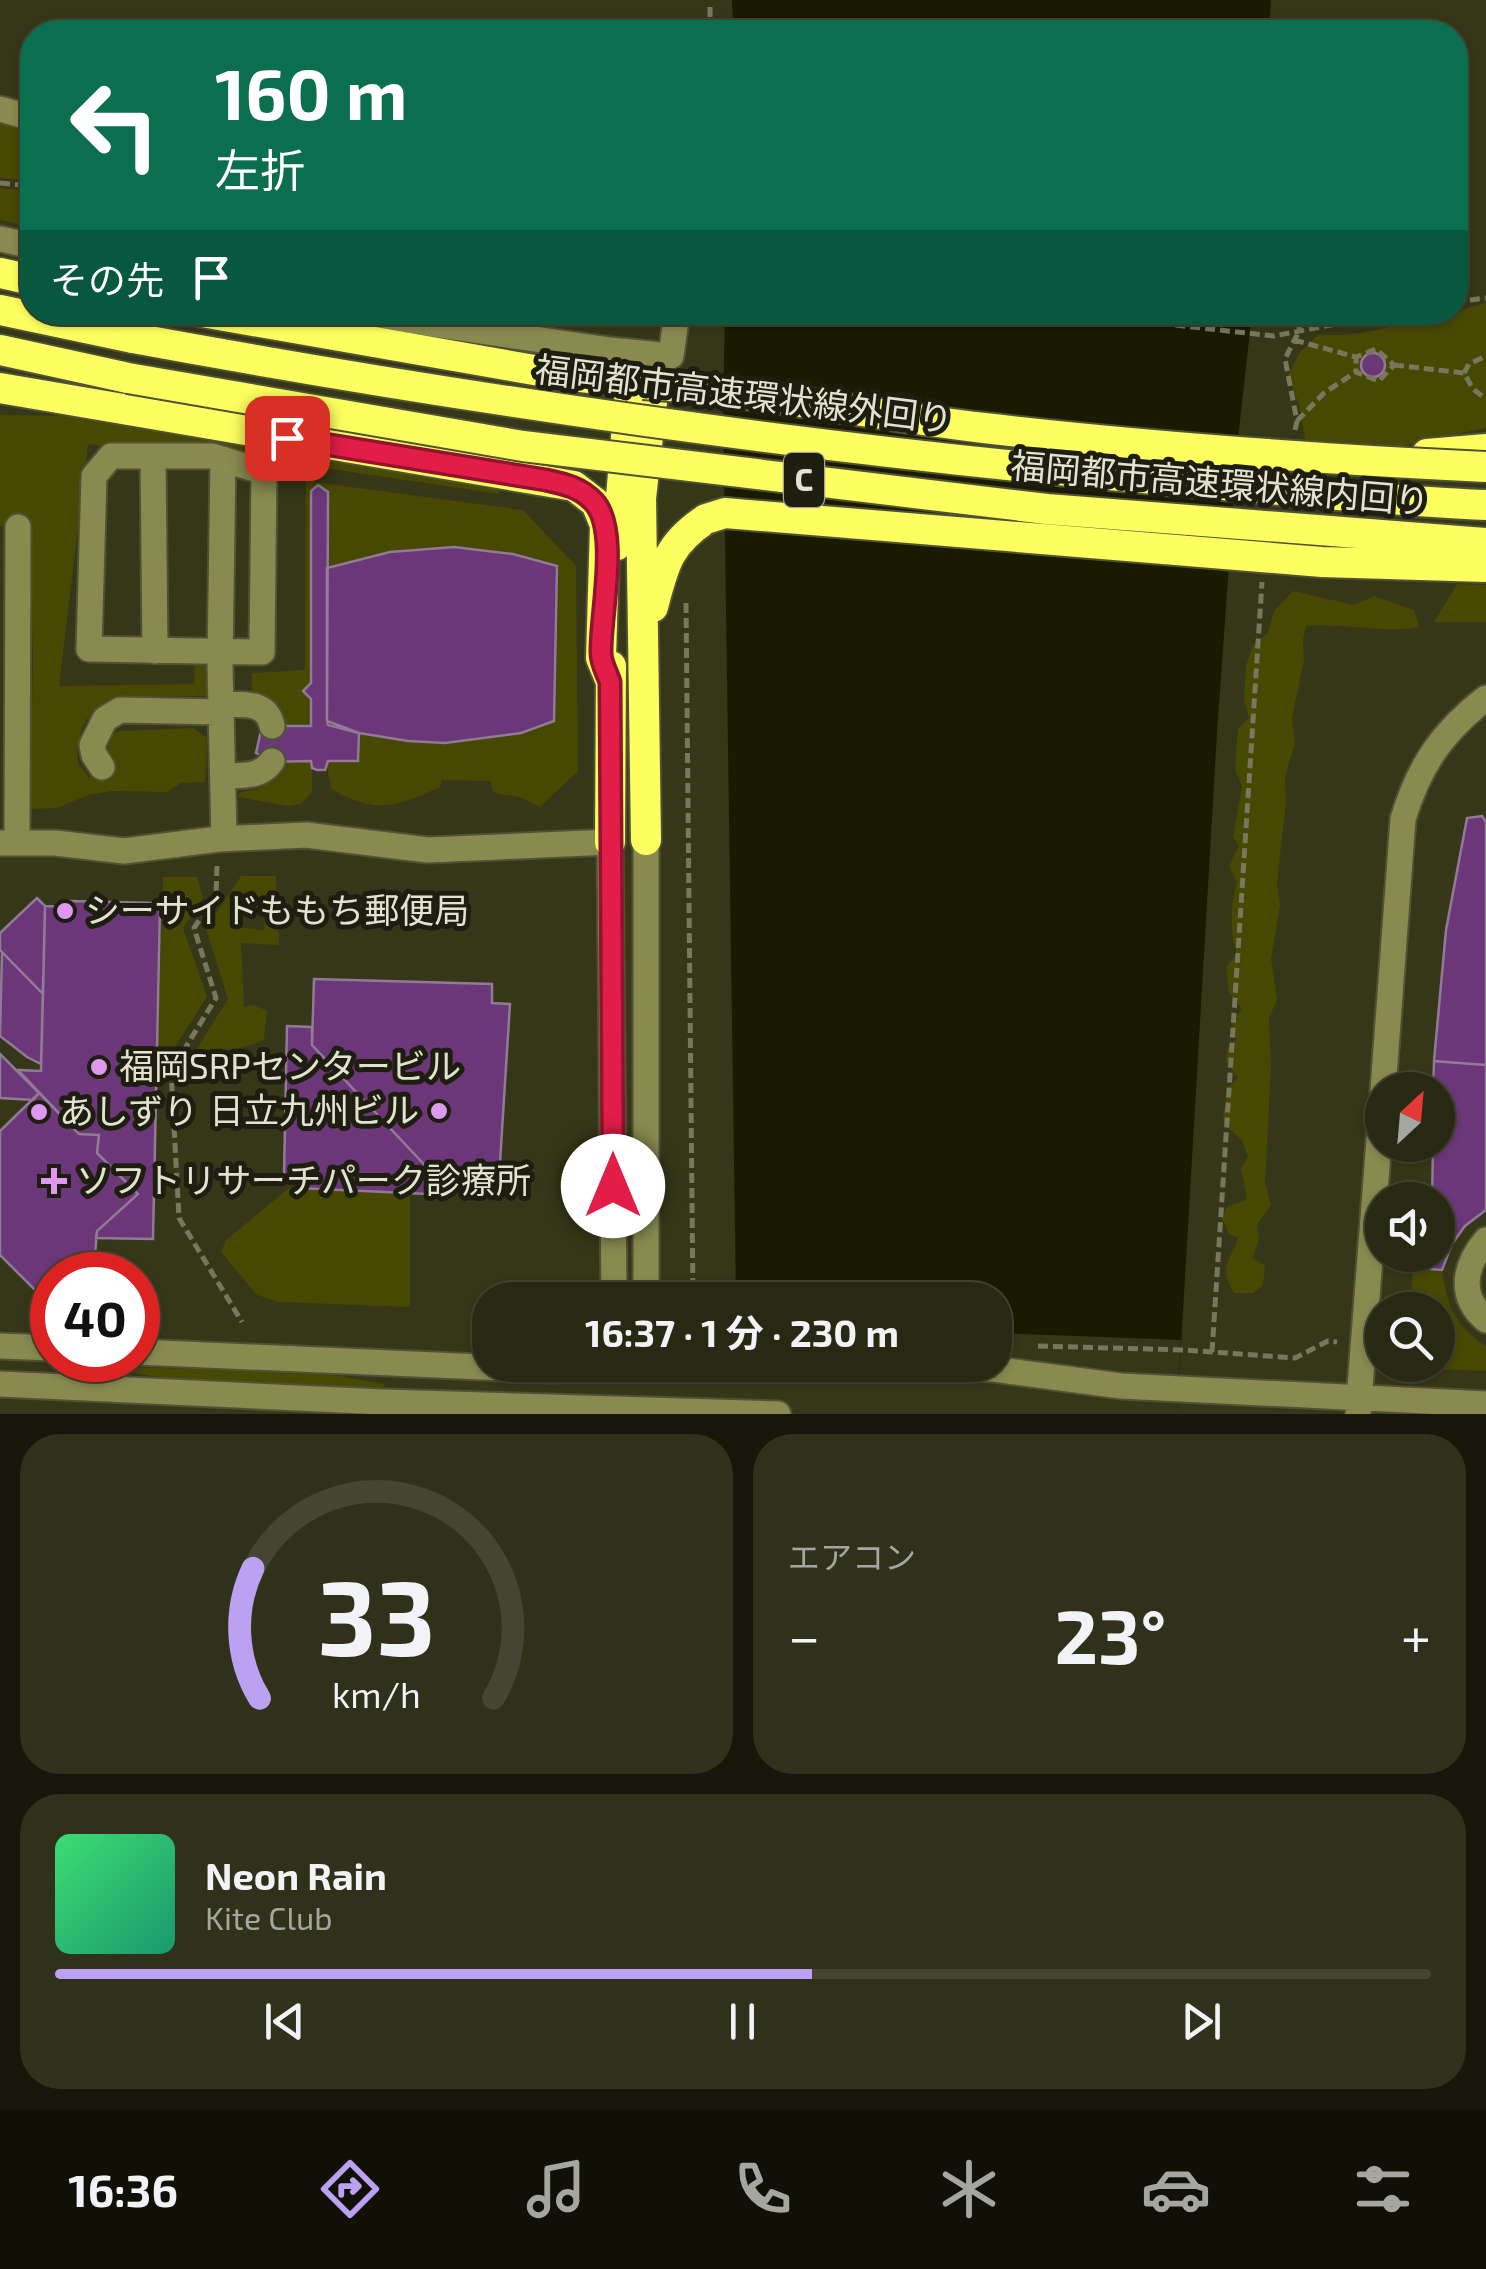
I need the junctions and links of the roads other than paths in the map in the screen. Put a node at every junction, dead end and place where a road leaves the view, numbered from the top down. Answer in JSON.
{"nodes":[{"id":1,"x":71,"y":325,"type":"edge"},
{"id":2,"x":278,"y":325,"type":"edge"},
{"id":3,"x":443,"y":325,"type":"edge"},
{"id":4,"x":675,"y":325,"type":"edge"},
{"id":5,"x":0,"y":350,"type":"edge"},
{"id":6,"x":644,"y":384,"type":"junction"},
{"id":7,"x":0,"y":388,"type":"edge"},
{"id":8,"x":0,"y":398,"type":"edge"},
{"id":9,"x":59,"y":400,"type":"junction"},
{"id":10,"x":1486,"y":449,"type":"edge"},
{"id":11,"x":152,"y":456,"type":"junction"},
{"id":12,"x":223,"y":459,"type":"junction"},
{"id":13,"x":1359,"y":461,"type":"junction"},
{"id":14,"x":1486,"y":467,"type":"edge"},
{"id":15,"x":1486,"y":505,"type":"edge"},
{"id":16,"x":18,"y":527,"type":"dead end"},
{"id":17,"x":1486,"y":542,"type":"edge"},
{"id":18,"x":1486,"y":567,"type":"edge"},
{"id":19,"x":642,"y":623,"type":"junction"},
{"id":20,"x":155,"y":651,"type":"junction"},
{"id":21,"x":220,"y":653,"type":"junction"},
{"id":22,"x":10,"y":665,"type":"edge"},
{"id":23,"x":610,"y":682,"type":"junction"},
{"id":24,"x":1486,"y":698,"type":"edge"},
{"id":25,"x":221,"y":708,"type":"junction"},
{"id":26,"x":272,"y":726,"type":"dead end"},
{"id":27,"x":10,"y":754,"type":"edge"},
{"id":28,"x":272,"y":762,"type":"dead end"},
{"id":29,"x":102,"y":766,"type":"dead end"},
{"id":30,"x":223,"y":776,"type":"junction"},
{"id":31,"x":224,"y":838,"type":"junction"},
{"id":32,"x":646,"y":840,"type":"joint"},
{"id":33,"x":610,"y":842,"type":"junction"},
{"id":34,"x":9,"y":843,"type":"edge"},
{"id":35,"x":1384,"y":1072,"type":"edge"},
{"id":36,"x":1378,"y":1162,"type":"edge"},
{"id":37,"x":1486,"y":1240,"type":"edge"},
{"id":38,"x":614,"y":1282,"type":"edge"},
{"id":39,"x":646,"y":1282,"type":"edge"},
{"id":40,"x":1486,"y":1320,"type":"edge"},
{"id":41,"x":0,"y":1346,"type":"edge"},
{"id":42,"x":30,"y":1347,"type":"edge"},
{"id":43,"x":160,"y":1353,"type":"edge"},
{"id":44,"x":472,"y":1367,"type":"edge"},
{"id":45,"x":1012,"y":1372,"type":"edge"},
{"id":46,"x":620,"y":1382,"type":"edge"},
{"id":47,"x":648,"y":1382,"type":"edge"},
{"id":48,"x":0,"y":1384,"type":"edge"},
{"id":49,"x":1486,"y":1404,"type":"edge"},
{"id":50,"x":1359,"y":1407,"type":"edge"},
{"id":51,"x":636,"y":1412,"type":"edge"},
{"id":52,"x":716,"y":1412,"type":"edge"},
{"id":53,"x":778,"y":1414,"type":"edge"}],
"edges":[{"from":1,"to":15,"type":"highway","name":"福岡都市高速環状線外回り","bridge":true},
{"from":2,"to":6,"type":"highway"},
{"from":3,"to":4,"type":"street"},
{"from":5,"to":17,"type":"highway","name":"福岡都市高速環状線内回り","number":"C","bridge":true},
{"from":6,"to":13,"type":"highway","bridge":true},
{"from":6,"to":19,"type":"highway"},
{"from":6,"to":23,"type":"highway"},
{"from":7,"to":9,"type":"highway"},
{"from":8,"to":9,"type":"highway"},
{"from":9,"to":23,"type":"highway"},
{"from":10,"to":13,"type":"highway","bridge":true},
{"from":11,"to":12,"type":"street"},
{"from":11,"to":20,"type":"street"},
{"from":11,"to":20,"type":"street"},
{"from":12,"to":21,"type":"street"},
{"from":12,"to":21,"type":"street"},
{"from":13,"to":14,"type":"highway","bridge":true},
{"from":16,"to":22,"type":"street"},
{"from":18,"to":19,"type":"highway","bridge":true},
{"from":19,"to":32,"type":"highway"},
{"from":20,"to":21,"type":"street"},
{"from":21,"to":25,"type":"street"},
{"from":22,"to":27,"type":"street"},
{"from":23,"to":33,"type":"highway"},
{"from":24,"to":35,"type":"street"},
{"from":25,"to":26,"type":"street"},
{"from":25,"to":29,"type":"street"},
{"from":25,"to":30,"type":"street"},
{"from":27,"to":34,"type":"street"},
{"from":28,"to":30,"type":"street"},
{"from":30,"to":31,"type":"street"},
{"from":31,"to":33,"type":"street"},
{"from":31,"to":34,"type":"street"},
{"from":32,"to":39,"type":"street"},
{"from":33,"to":38,"type":"street"},
{"from":36,"to":50,"type":"street"},
{"from":37,"to":40,"type":"street"},
{"from":41,"to":42,"type":"street"},
{"from":43,"to":44,"type":"street"},
{"from":45,"to":50,"type":"street"},
{"from":46,"to":51,"type":"street"},
{"from":47,"to":51,"type":"street"},
{"from":48,"to":51,"type":"street"},
{"from":49,"to":50,"type":"street"},
{"from":51,"to":52,"type":"street"},
{"from":52,"to":53,"type":"street"}]}
